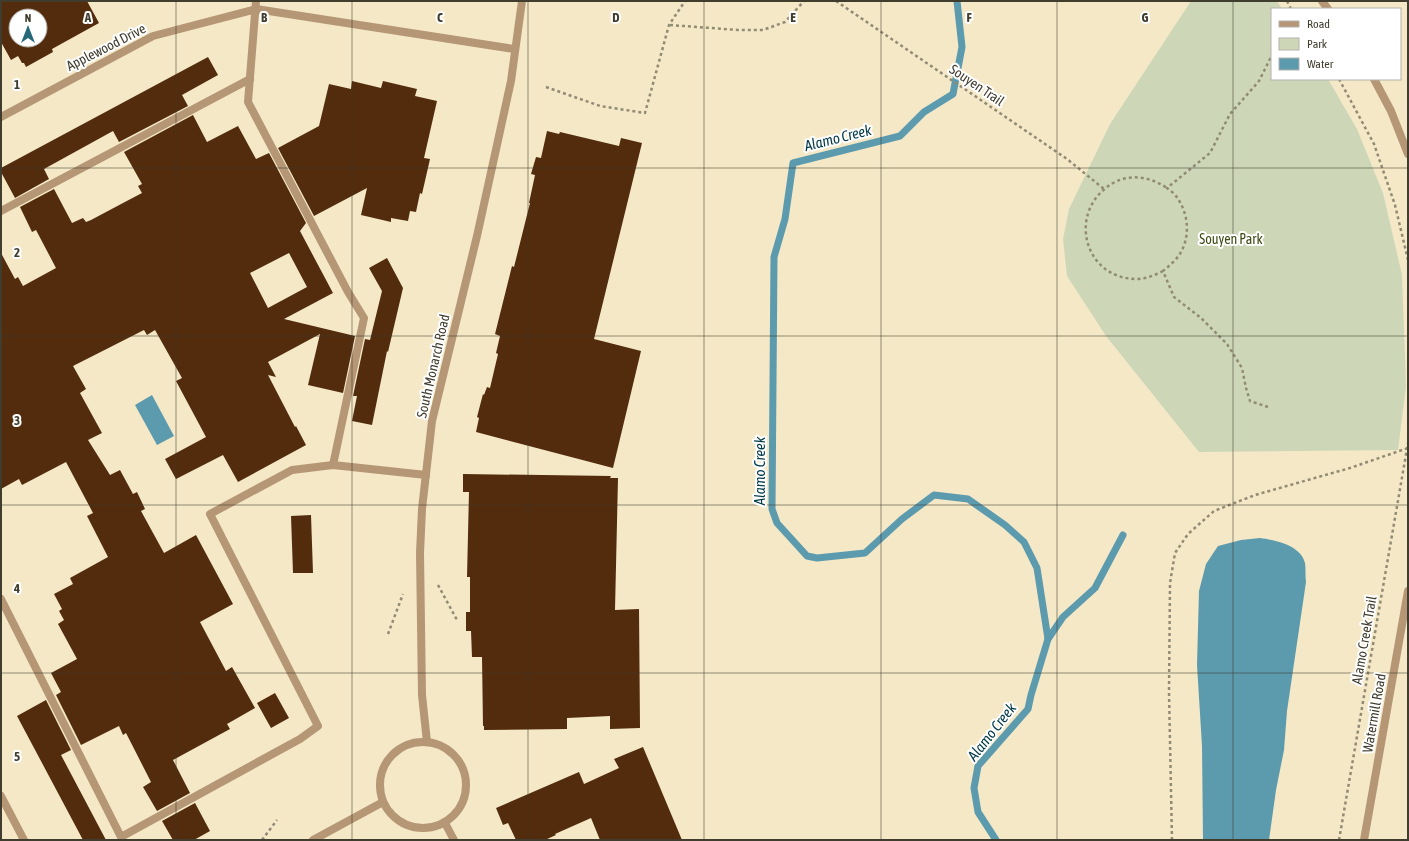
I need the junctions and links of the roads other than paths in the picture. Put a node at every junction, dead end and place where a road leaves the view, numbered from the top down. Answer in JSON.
{"nodes":[{"id":1,"x":522,"y":1,"type":"edge"},
{"id":2,"x":256,"y":5,"type":"edge"},
{"id":3,"x":514,"y":49,"type":"junction"},
{"id":4,"x":250,"y":78,"type":"junction"},
{"id":5,"x":1375,"y":80,"type":"edge"},
{"id":6,"x":1,"y":117,"type":"edge"},
{"id":7,"x":1408,"y":154,"type":"edge"},
{"id":8,"x":1,"y":211,"type":"edge"},
{"id":9,"x":333,"y":465,"type":"junction"},
{"id":10,"x":426,"y":475,"type":"junction"},
{"id":11,"x":1408,"y":591,"type":"edge"},
{"id":12,"x":1,"y":599,"type":"edge"},
{"id":13,"x":426,"y":742,"type":"junction"},
{"id":14,"x":1,"y":796,"type":"edge"},
{"id":15,"x":383,"y":802,"type":"junction"},
{"id":16,"x":445,"y":823,"type":"junction"},
{"id":17,"x":24,"y":840,"type":"edge"},
{"id":18,"x":313,"y":840,"type":"edge"},
{"id":19,"x":454,"y":840,"type":"edge"},
{"id":20,"x":1364,"y":840,"type":"edge"}],
"edges":[{"from":1,"to":3,"type":"street","name":"South Monarch Road"},
{"from":2,"to":3,"type":"street","name":"Applewood Drive"},
{"from":2,"to":4,"type":"street"},
{"from":2,"to":6,"type":"street","name":"Applewood Drive"},
{"from":3,"to":10,"type":"street","name":"South Monarch Road"},
{"from":4,"to":8,"type":"street"},
{"from":4,"to":9,"type":"street"},
{"from":5,"to":7,"type":"street"},
{"from":9,"to":10,"type":"street"},
{"from":9,"to":12,"type":"street"},
{"from":10,"to":13,"type":"street","name":"South Monarch Road"},
{"from":11,"to":20,"type":"street","name":"Watermill Road"},
{"from":13,"to":15,"type":"street"},
{"from":13,"to":16,"type":"street"},
{"from":14,"to":17,"type":"street"},
{"from":15,"to":16,"type":"street"},
{"from":15,"to":18,"type":"street"},
{"from":16,"to":19,"type":"street"}]}
